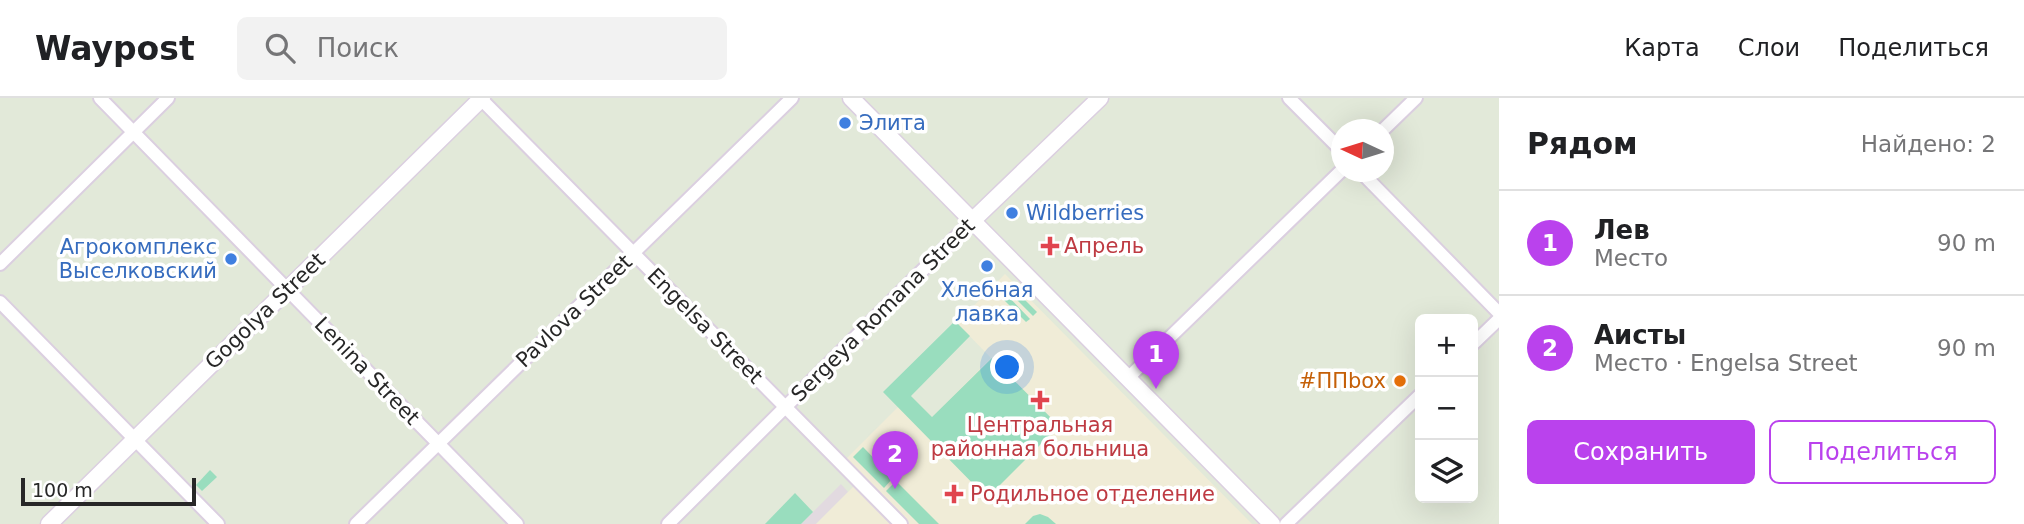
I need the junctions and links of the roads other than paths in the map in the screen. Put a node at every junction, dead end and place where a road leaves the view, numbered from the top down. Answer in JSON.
{"nodes":[{"id":1,"x":100,"y":98,"type":"edge"},
{"id":2,"x":168,"y":98,"type":"edge"},
{"id":3,"x":481,"y":98,"type":"edge"},
{"id":4,"x":792,"y":98,"type":"edge"},
{"id":5,"x":851,"y":98,"type":"edge"},
{"id":6,"x":1100,"y":98,"type":"edge"},
{"id":7,"x":1289,"y":98,"type":"edge"},
{"id":8,"x":1416,"y":98,"type":"edge"},
{"id":9,"x":1394,"y":119,"type":"edge"},
{"id":10,"x":134,"y":132,"type":"junction"},
{"id":11,"x":1331,"y":140,"type":"edge"},
{"id":12,"x":1331,"y":181,"type":"edge"},
{"id":13,"x":1371,"y":182,"type":"edge"},
{"id":14,"x":972,"y":221,"type":"junction"},
{"id":15,"x":633,"y":253,"type":"junction"},
{"id":16,"x":0,"y":264,"type":"edge"},
{"id":17,"x":287,"y":289,"type":"junction"},
{"id":18,"x":0,"y":302,"type":"edge"},
{"id":19,"x":1499,"y":313,"type":"edge"},
{"id":20,"x":1499,"y":319,"type":"edge"},
{"id":21,"x":1478,"y":339,"type":"edge"},
{"id":22,"x":1128,"y":378,"type":"junction"},
{"id":23,"x":1415,"y":400,"type":"edge"},
{"id":24,"x":785,"y":407,"type":"junction"},
{"id":25,"x":135,"y":439,"type":"junction"},
{"id":26,"x":438,"y":444,"type":"junction"},
{"id":27,"x":49,"y":524,"type":"edge"},
{"id":28,"x":218,"y":524,"type":"edge"},
{"id":29,"x":356,"y":524,"type":"edge"},
{"id":30,"x":517,"y":524,"type":"edge"},
{"id":31,"x":668,"y":524,"type":"edge"},
{"id":32,"x":901,"y":524,"type":"edge"},
{"id":33,"x":1272,"y":524,"type":"edge"},
{"id":34,"x":1286,"y":524,"type":"edge"}],
"edges":[{"from":1,"to":10,"type":"street","name":"Lenina Street"},
{"from":2,"to":10,"type":"street"},
{"from":3,"to":15,"type":"street","name":"Engelsa Street"},
{"from":3,"to":17,"type":"street","name":"Gogolya Street"},
{"from":4,"to":15,"type":"street","name":"Pavlova Street"},
{"from":5,"to":14,"type":"street"},
{"from":6,"to":14,"type":"street","name":"Sergeya Romana Street"},
{"from":7,"to":11,"type":"street"},
{"from":8,"to":9,"type":"street"},
{"from":10,"to":16,"type":"street"},
{"from":10,"to":17,"type":"street","name":"Lenina Street"},
{"from":12,"to":22,"type":"street"},
{"from":13,"to":19,"type":"street"},
{"from":14,"to":22,"type":"street"},
{"from":14,"to":24,"type":"street","name":"Sergeya Romana Street"},
{"from":15,"to":24,"type":"street","name":"Engelsa Street"},
{"from":15,"to":26,"type":"street","name":"Pavlova Street"},
{"from":17,"to":25,"type":"street","name":"Gogolya Street"},
{"from":17,"to":26,"type":"street","name":"Lenina Street"},
{"from":18,"to":25,"type":"street"},
{"from":20,"to":21,"type":"street"},
{"from":22,"to":33,"type":"street"},
{"from":23,"to":34,"type":"street"},
{"from":24,"to":31,"type":"street","name":"Sergeya Romana Street"},
{"from":24,"to":32,"type":"street","name":"Engelsa Street"},
{"from":25,"to":27,"type":"street","name":"Gogolya Street"},
{"from":25,"to":28,"type":"street"},
{"from":26,"to":29,"type":"street","name":"Pavlova Street"},
{"from":26,"to":30,"type":"street","name":"Lenina Street"}]}
